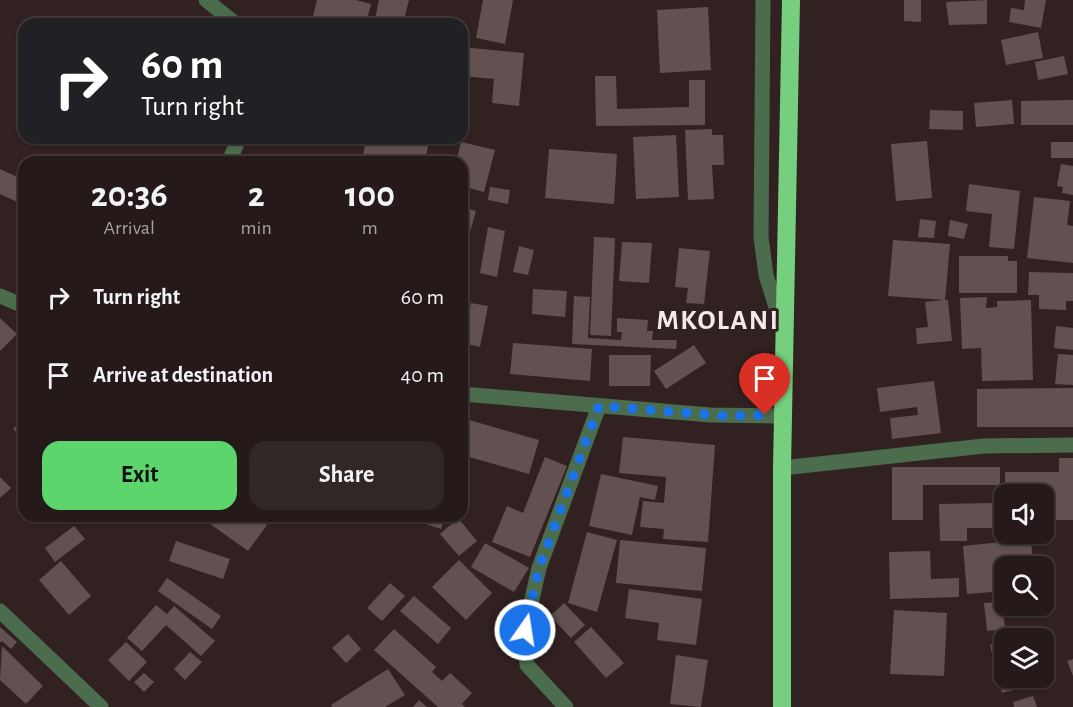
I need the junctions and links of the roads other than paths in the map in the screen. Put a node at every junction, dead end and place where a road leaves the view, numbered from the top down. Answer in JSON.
{"nodes":[{"id":1,"x":206,"y":0,"type":"edge"},
{"id":2,"x":763,"y":0,"type":"edge"},
{"id":3,"x":791,"y":0,"type":"edge"},
{"id":4,"x":228,"y":18,"type":"edge"},
{"id":5,"x":0,"y":296,"type":"edge"},
{"id":6,"x":18,"y":304,"type":"edge"},
{"id":7,"x":784,"y":335,"type":"junction"},
{"id":8,"x":468,"y":395,"type":"edge"},
{"id":9,"x":599,"y":406,"type":"junction"},
{"id":10,"x":783,"y":416,"type":"junction"},
{"id":11,"x":1073,"y":445,"type":"edge"},
{"id":12,"x":782,"y":468,"type":"junction"},
{"id":13,"x":0,"y":611,"type":"edge"},
{"id":14,"x":101,"y":707,"type":"edge"},
{"id":15,"x":566,"y":707,"type":"edge"},
{"id":16,"x":782,"y":707,"type":"edge"}],
"edges":[{"from":1,"to":4,"type":"street"},
{"from":2,"to":7,"type":"street"},
{"from":3,"to":7,"type":"highway"},
{"from":5,"to":6,"type":"street"},
{"from":7,"to":10,"type":"highway"},
{"from":8,"to":9,"type":"street"},
{"from":9,"to":10,"type":"street"},
{"from":9,"to":15,"type":"street"},
{"from":10,"to":12,"type":"highway"},
{"from":11,"to":12,"type":"street"},
{"from":12,"to":16,"type":"highway"},
{"from":13,"to":14,"type":"street"}]}
